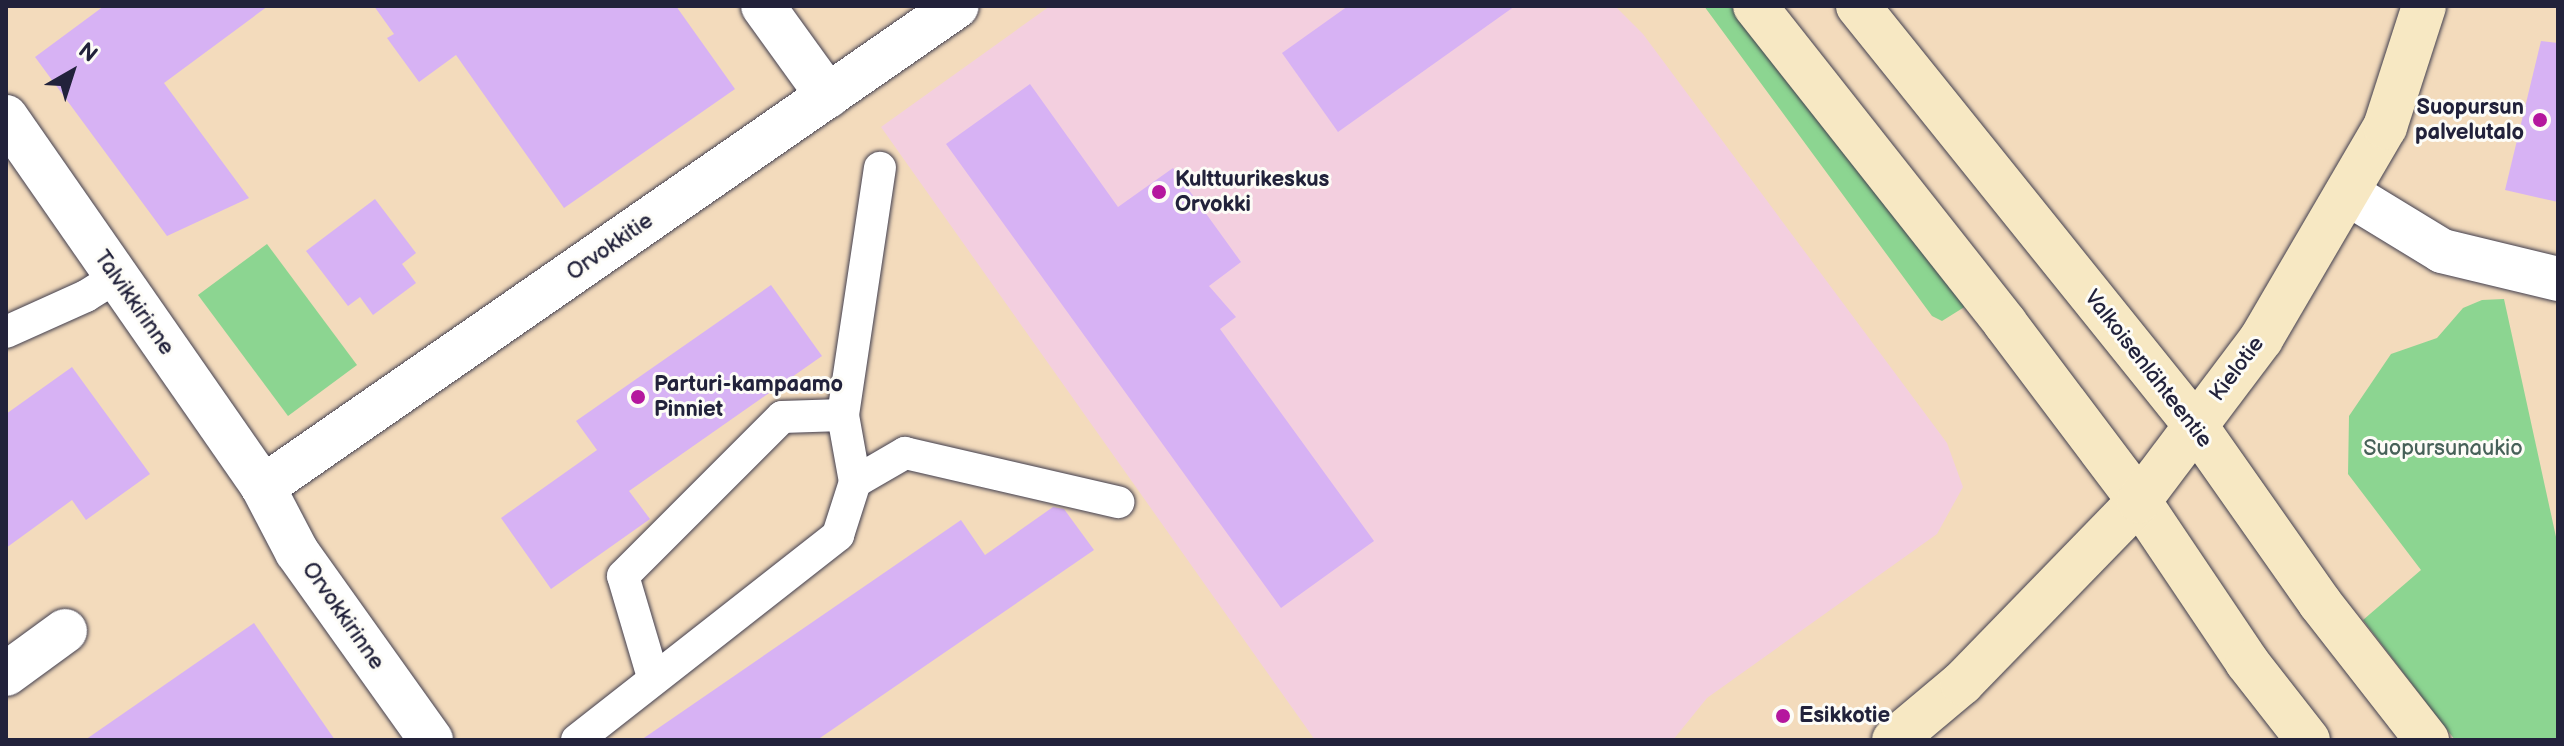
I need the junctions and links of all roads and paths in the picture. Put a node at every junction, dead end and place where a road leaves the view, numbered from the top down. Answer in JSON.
{"nodes":[{"id":1,"x":763,"y":6,"type":"edge"},
{"id":2,"x":957,"y":6,"type":"edge"},
{"id":3,"x":1755,"y":6,"type":"edge"},
{"id":4,"x":1858,"y":6,"type":"edge"},
{"id":5,"x":2424,"y":6,"type":"edge"},
{"id":6,"x":828,"y":96,"type":"junction"},
{"id":7,"x":6,"y":117,"type":"edge"},
{"id":8,"x":880,"y":168,"type":"dead end"},
{"id":9,"x":2347,"y":193,"type":"junction"},
{"id":10,"x":116,"y":277,"type":"junction"},
{"id":11,"x":2558,"y":279,"type":"edge"},
{"id":12,"x":6,"y":332,"type":"edge"},
{"id":13,"x":843,"y":415,"type":"junction"},
{"id":14,"x":2195,"y":425,"type":"junction"},
{"id":15,"x":855,"y":482,"type":"junction"},
{"id":16,"x":263,"y":487,"type":"junction"},
{"id":17,"x":2139,"y":501,"type":"junction"},
{"id":18,"x":1118,"y":502,"type":"dead end"},
{"id":19,"x":65,"y":631,"type":"dead end"},
{"id":20,"x":6,"y":674,"type":"edge"},
{"id":21,"x":653,"y":677,"type":"junction"},
{"id":22,"x":431,"y":740,"type":"edge"},
{"id":23,"x":577,"y":740,"type":"edge"},
{"id":24,"x":1894,"y":740,"type":"edge"},
{"id":25,"x":2308,"y":740,"type":"edge"},
{"id":26,"x":2427,"y":740,"type":"edge"}],
"edges":[{"from":1,"to":6,"type":"street"},
{"from":2,"to":6,"type":"street","name":"Orvokkitie"},
{"from":3,"to":17,"type":"main road"},
{"from":4,"to":14,"type":"main road","name":"Valkoisenlähteentie"},
{"from":5,"to":9,"type":"main road","name":"Kielotie"},
{"from":6,"to":16,"type":"street","name":"Orvokkitie"},
{"from":7,"to":10,"type":"street","name":"Talvikkirinne"},
{"from":8,"to":13,"type":"lane"},
{"from":9,"to":11,"type":"street"},
{"from":9,"to":14,"type":"main road","name":"Kielotie"},
{"from":10,"to":12,"type":"lane"},
{"from":10,"to":16,"type":"street","name":"Talvikkirinne"},
{"from":13,"to":15,"type":"lane"},
{"from":13,"to":21,"type":"lane"},
{"from":14,"to":17,"type":"main road","name":"Kielotie"},
{"from":14,"to":26,"type":"main road","name":"Valkoisenlähteentie"},
{"from":15,"to":18,"type":"lane"},
{"from":15,"to":21,"type":"lane"},
{"from":16,"to":22,"type":"street","name":"Orvokkirinne"},
{"from":17,"to":24,"type":"main road","name":"Kielotie"},
{"from":17,"to":25,"type":"main road"},
{"from":19,"to":20,"type":"street"},
{"from":21,"to":23,"type":"lane"}]}
